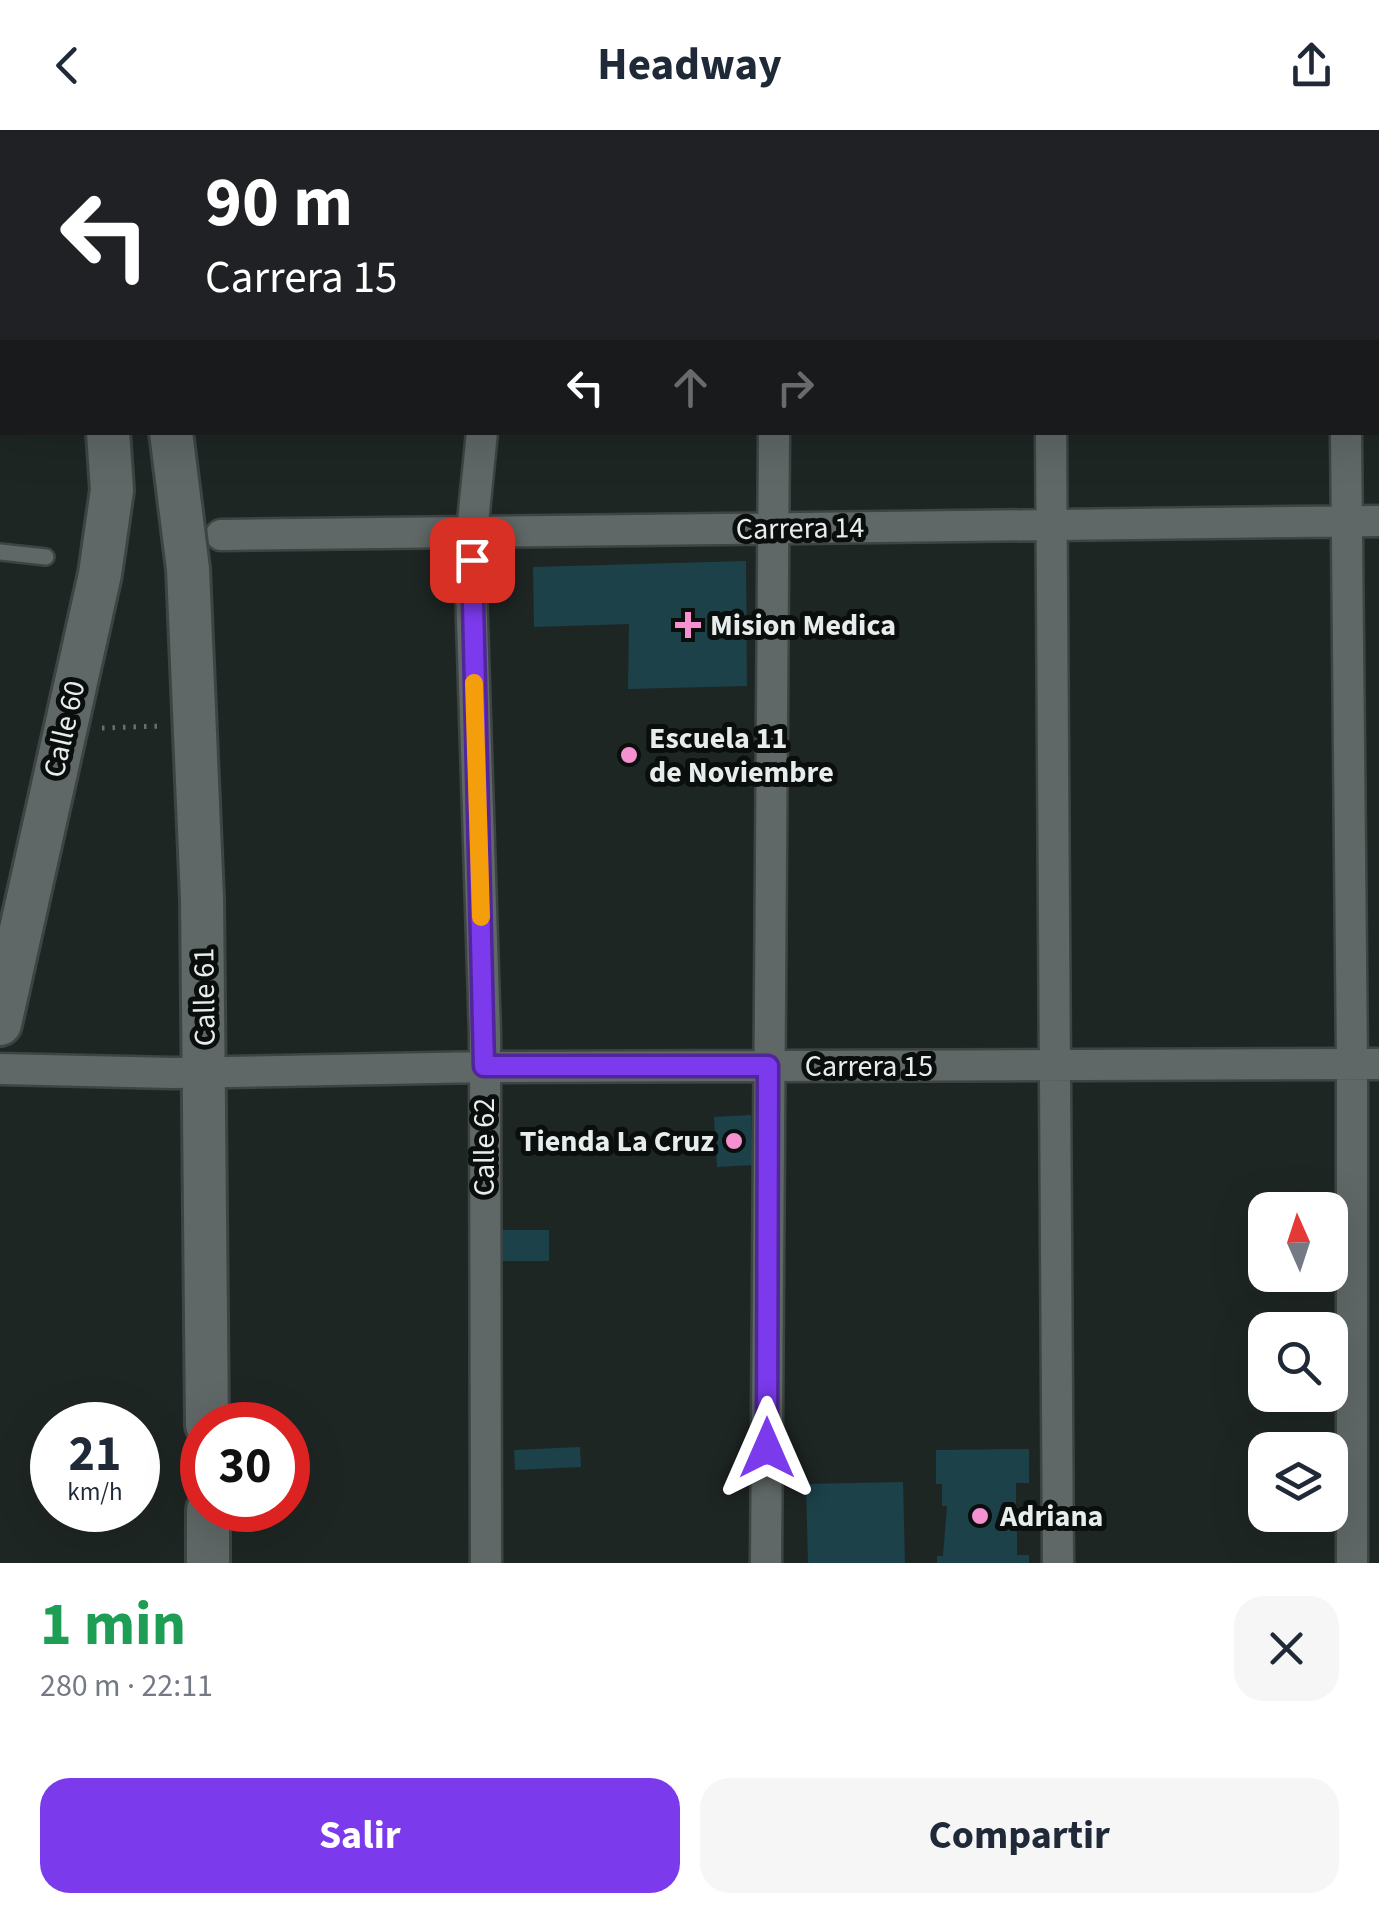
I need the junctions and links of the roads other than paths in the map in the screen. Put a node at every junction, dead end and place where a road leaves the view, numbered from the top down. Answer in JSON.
{"nodes":[{"id":1,"x":108,"y":435,"type":"edge"},
{"id":2,"x":171,"y":435,"type":"edge"},
{"id":3,"x":482,"y":435,"type":"edge"},
{"id":4,"x":774,"y":435,"type":"edge"},
{"id":5,"x":1052,"y":435,"type":"edge"},
{"id":6,"x":1346,"y":435,"type":"edge"},
{"id":7,"x":1345,"y":521,"type":"junction"},
{"id":8,"x":1379,"y":521,"type":"edge"},
{"id":9,"x":1052,"y":525,"type":"junction"},
{"id":10,"x":774,"y":528,"type":"junction"},
{"id":11,"x":472,"y":532,"type":"junction"},
{"id":12,"x":221,"y":535,"type":"dead end"},
{"id":13,"x":0,"y":552,"type":"edge"},
{"id":14,"x":46,"y":557,"type":"dead end"},
{"id":15,"x":0,"y":1024,"type":"edge"},
{"id":16,"x":1366,"y":1064,"type":"edge"},
{"id":17,"x":1055,"y":1065,"type":"junction"},
{"id":18,"x":484,"y":1066,"type":"junction"},
{"id":19,"x":768,"y":1066,"type":"junction"},
{"id":20,"x":0,"y":1069,"type":"edge"},
{"id":21,"x":205,"y":1072,"type":"junction"},
{"id":22,"x":208,"y":1402,"type":"edge"},
{"id":23,"x":208,"y":1532,"type":"edge"},
{"id":24,"x":208,"y":1563,"type":"edge"},
{"id":25,"x":486,"y":1563,"type":"edge"},
{"id":26,"x":766,"y":1563,"type":"edge"},
{"id":27,"x":1058,"y":1563,"type":"edge"},
{"id":28,"x":1352,"y":1563,"type":"edge"}],
"edges":[{"from":1,"to":15,"type":"main road","name":"Calle 60"},
{"from":2,"to":21,"type":"main road","name":"Calle 61","bridge":true},
{"from":3,"to":11,"type":"street","name":"Calle 62"},
{"from":4,"to":10,"type":"street"},
{"from":5,"to":9,"type":"street"},
{"from":6,"to":7,"type":"street"},
{"from":7,"to":8,"type":"street","name":"Carrera 14"},
{"from":7,"to":9,"type":"street","name":"Carrera 14"},
{"from":7,"to":16,"type":"street"},
{"from":9,"to":10,"type":"street","name":"Carrera 14"},
{"from":9,"to":17,"type":"street"},
{"from":10,"to":11,"type":"street","name":"Carrera 14"},
{"from":10,"to":19,"type":"street"},
{"from":11,"to":12,"type":"street","name":"Carrera 14"},
{"from":11,"to":18,"type":"street","name":"Calle 62"},
{"from":13,"to":14,"type":"lane"},
{"from":16,"to":17,"type":"street","name":"Carrera 15"},
{"from":16,"to":28,"type":"street"},
{"from":17,"to":19,"type":"street","name":"Carrera 15"},
{"from":17,"to":27,"type":"street"},
{"from":18,"to":19,"type":"street","name":"Carrera 15"},
{"from":18,"to":21,"type":"street","name":"Carrera 15"},
{"from":18,"to":25,"type":"street","name":"Calle 62"},
{"from":19,"to":26,"type":"street"},
{"from":20,"to":21,"type":"street","name":"Carrera 15"},
{"from":21,"to":22,"type":"main road","name":"Calle 61"},
{"from":23,"to":24,"type":"main road"}]}
